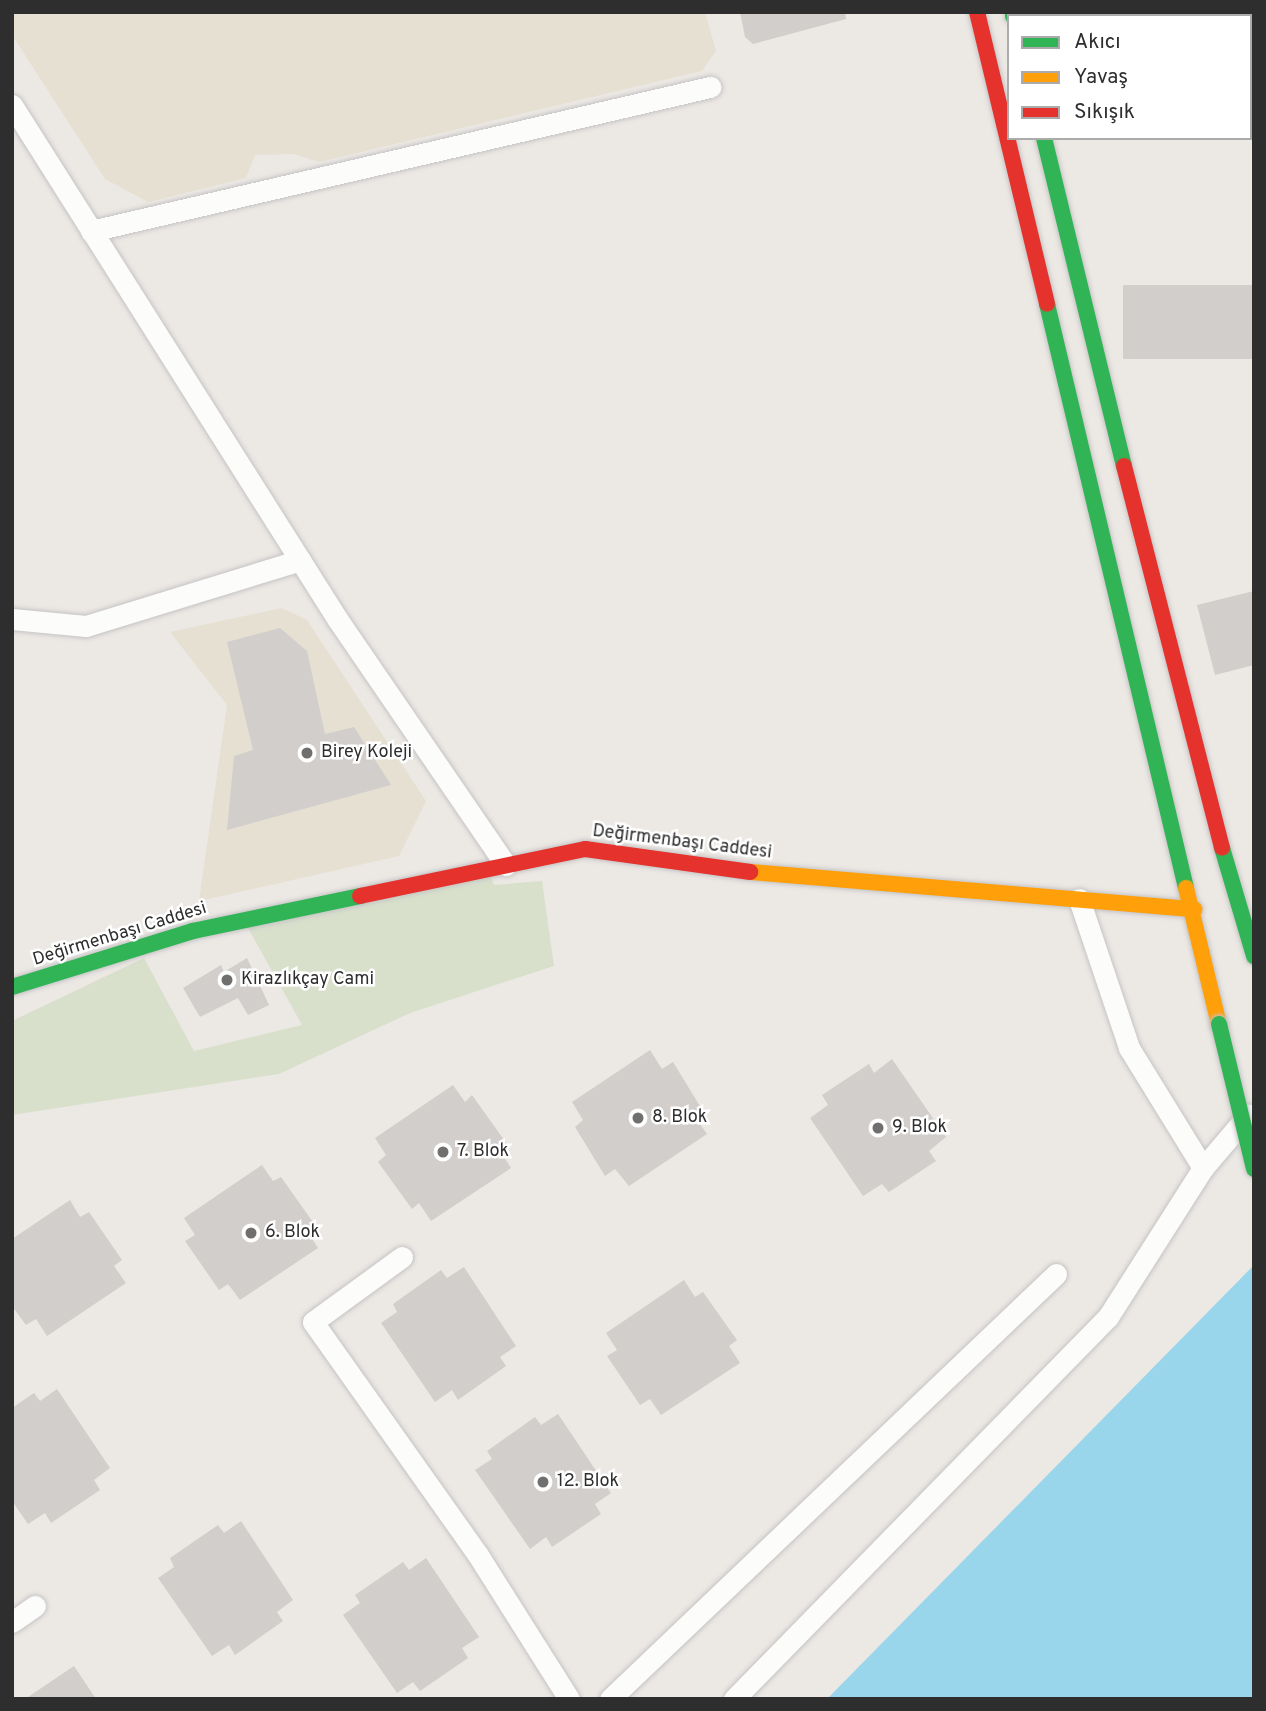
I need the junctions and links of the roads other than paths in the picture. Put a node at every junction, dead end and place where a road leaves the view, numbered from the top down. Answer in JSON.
{"nodes":[{"id":1,"x":976,"y":12,"type":"edge"},
{"id":2,"x":709,"y":88,"type":"dead end"},
{"id":3,"x":12,"y":105,"type":"edge"},
{"id":4,"x":1007,"y":140,"type":"edge"},
{"id":5,"x":1007,"y":140,"type":"edge"},
{"id":6,"x":1044,"y":140,"type":"edge"},
{"id":7,"x":91,"y":231,"type":"junction"},
{"id":8,"x":300,"y":561,"type":"junction"},
{"id":9,"x":12,"y":619,"type":"edge"},
{"id":10,"x":506,"y":865,"type":"junction"},
{"id":11,"x":1079,"y":899,"type":"junction"},
{"id":12,"x":1254,"y":903,"type":"edge"},
{"id":13,"x":1235,"y":906,"type":"junction"},
{"id":14,"x":1194,"y":909,"type":"junction"},
{"id":15,"x":1254,"y":956,"type":"edge"},
{"id":16,"x":12,"y":987,"type":"edge"},
{"id":17,"x":1254,"y":1109,"type":"edge"},
{"id":18,"x":1203,"y":1168,"type":"junction"},
{"id":19,"x":1254,"y":1169,"type":"edge"},
{"id":20,"x":402,"y":1257,"type":"dead end"},
{"id":21,"x":1056,"y":1274,"type":"dead end"},
{"id":22,"x":35,"y":1606,"type":"dead end"},
{"id":23,"x":12,"y":1622,"type":"edge"},
{"id":24,"x":569,"y":1699,"type":"edge"},
{"id":25,"x":610,"y":1699,"type":"edge"},
{"id":26,"x":734,"y":1699,"type":"edge"}],
"edges":[{"from":1,"to":4,"type":"main road"},
{"from":2,"to":7,"type":"street"},
{"from":3,"to":7,"type":"street"},
{"from":5,"to":14,"type":"main road"},
{"from":6,"to":13,"type":"main road"},
{"from":7,"to":8,"type":"street"},
{"from":8,"to":9,"type":"street"},
{"from":8,"to":10,"type":"street"},
{"from":10,"to":11,"type":"main road","name":"Değirmenbaşı Caddesi"},
{"from":10,"to":16,"type":"main road","name":"Değirmenbaşı Caddesi"},
{"from":11,"to":14,"type":"main road","name":"Değirmenbaşı Caddesi"},
{"from":11,"to":18,"type":"street"},
{"from":12,"to":13,"type":"main road"},
{"from":13,"to":15,"type":"main road"},
{"from":14,"to":19,"type":"main road","bridge":true},
{"from":17,"to":18,"type":"street"},
{"from":18,"to":26,"type":"street"},
{"from":20,"to":24,"type":"street"},
{"from":21,"to":25,"type":"street"},
{"from":22,"to":23,"type":"street"}]}
